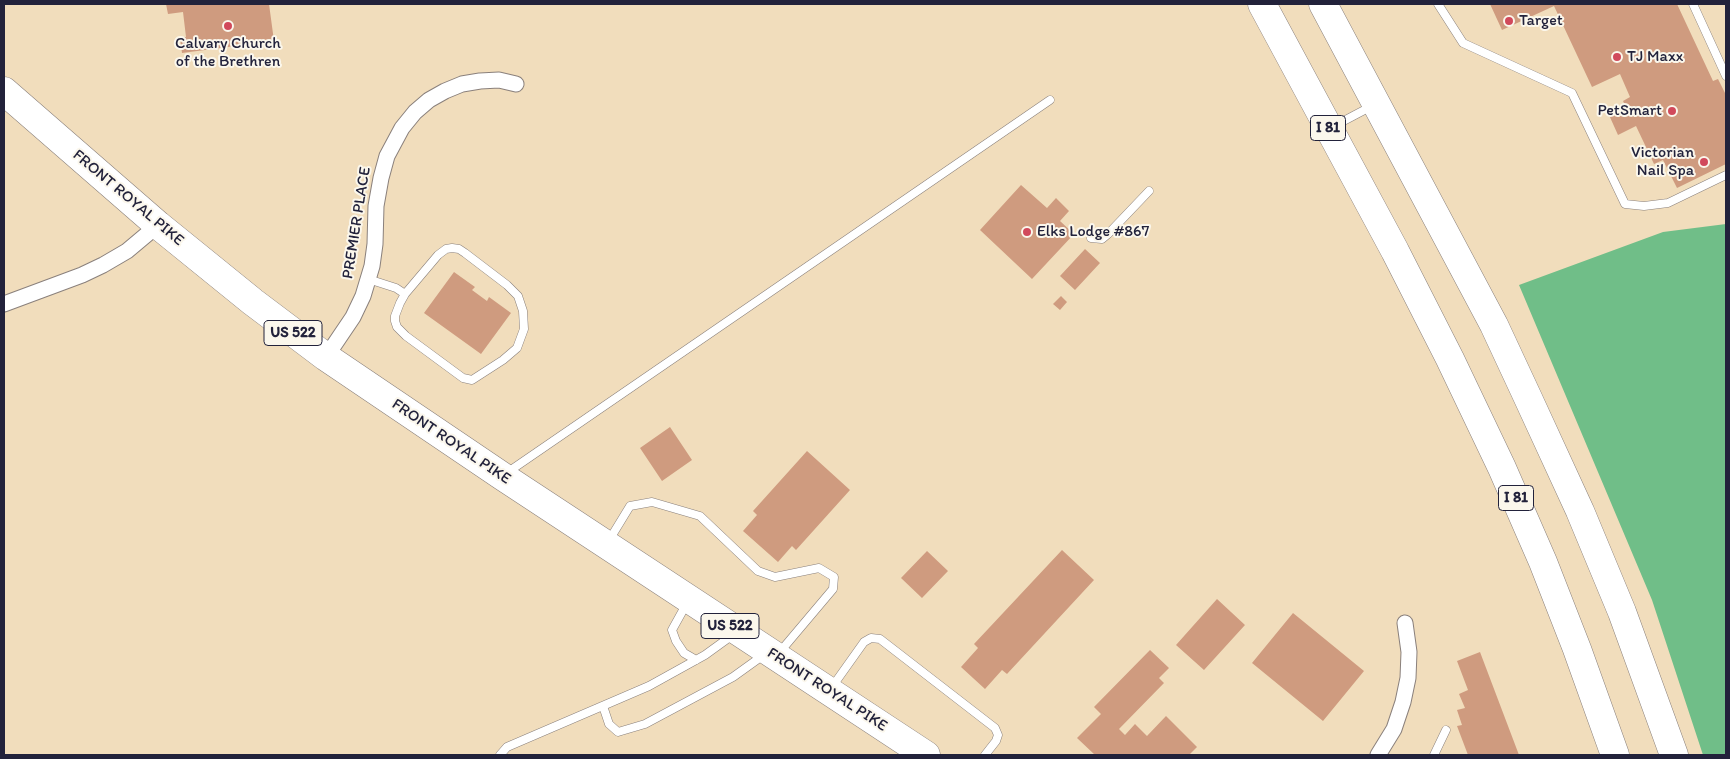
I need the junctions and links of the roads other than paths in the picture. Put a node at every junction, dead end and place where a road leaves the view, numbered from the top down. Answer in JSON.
{"nodes":[{"id":1,"x":1262,"y":4,"type":"edge"},
{"id":2,"x":1323,"y":4,"type":"edge"},
{"id":3,"x":1438,"y":4,"type":"edge"},
{"id":4,"x":1693,"y":4,"type":"edge"},
{"id":5,"x":1726,"y":76,"type":"edge"},
{"id":6,"x":516,"y":84,"type":"dead end"},
{"id":7,"x":4,"y":92,"type":"edge"},
{"id":8,"x":1050,"y":100,"type":"dead end"},
{"id":9,"x":1376,"y":104,"type":"junction"},
{"id":10,"x":1329,"y":129,"type":"junction"},
{"id":11,"x":1726,"y":175,"type":"edge"},
{"id":12,"x":1149,"y":191,"type":"dead end"},
{"id":13,"x":158,"y":225,"type":"junction"},
{"id":14,"x":1091,"y":238,"type":"dead end"},
{"id":15,"x":368,"y":279,"type":"junction"},
{"id":16,"x":406,"y":294,"type":"junction"},
{"id":17,"x":4,"y":304,"type":"edge"},
{"id":18,"x":326,"y":357,"type":"junction"},
{"id":19,"x":502,"y":476,"type":"junction"},
{"id":20,"x":606,"y":545,"type":"junction"},
{"id":21,"x":689,"y":599,"type":"junction"},
{"id":22,"x":1405,"y":623,"type":"dead end"},
{"id":23,"x":738,"y":631,"type":"junction"},
{"id":24,"x":773,"y":654,"type":"junction"},
{"id":25,"x":696,"y":660,"type":"junction"},
{"id":26,"x":829,"y":691,"type":"junction"},
{"id":27,"x":603,"y":706,"type":"junction"},
{"id":28,"x":1446,"y":730,"type":"dead end"},
{"id":29,"x":500,"y":755,"type":"edge"},
{"id":30,"x":926,"y":755,"type":"edge"},
{"id":31,"x":985,"y":755,"type":"edge"},
{"id":32,"x":1378,"y":755,"type":"edge"},
{"id":33,"x":1434,"y":755,"type":"edge"},
{"id":34,"x":1615,"y":755,"type":"edge"},
{"id":35,"x":1674,"y":755,"type":"edge"}],
"edges":[{"from":1,"to":10,"type":"highway","number":"I 81"},
{"from":2,"to":9,"type":"highway"},
{"from":3,"to":11,"type":"lane"},
{"from":4,"to":5,"type":"lane"},
{"from":6,"to":15,"type":"street","name":"PREMIER PLACE"},
{"from":7,"to":13,"type":"highway","name":"FRONT ROYAL PIKE","number":"US 522"},
{"from":8,"to":19,"type":"lane"},
{"from":9,"to":10,"type":"lane"},
{"from":9,"to":35,"type":"highway"},
{"from":10,"to":34,"type":"highway","number":"I 81"},
{"from":12,"to":14,"type":"lane"},
{"from":13,"to":17,"type":"street"},
{"from":13,"to":18,"type":"highway","name":"FRONT ROYAL PIKE","number":"US 522"},
{"from":15,"to":16,"type":"lane"},
{"from":15,"to":18,"type":"street","name":"PREMIER PLACE"},
{"from":16,"to":16,"type":"lane"},
{"from":18,"to":19,"type":"highway","name":"FRONT ROYAL PIKE","number":"US 522"},
{"from":19,"to":20,"type":"highway","name":"FRONT ROYAL PIKE","number":"US 522"},
{"from":20,"to":21,"type":"highway","name":"FRONT ROYAL PIKE","number":"US 522"},
{"from":20,"to":24,"type":"lane"},
{"from":21,"to":23,"type":"highway","name":"FRONT ROYAL PIKE","number":"US 522"},
{"from":21,"to":25,"type":"lane"},
{"from":22,"to":32,"type":"street"},
{"from":23,"to":24,"type":"highway","name":"FRONT ROYAL PIKE","number":"US 522"},
{"from":23,"to":25,"type":"lane"},
{"from":24,"to":26,"type":"highway","name":"FRONT ROYAL PIKE","number":"US 522"},
{"from":24,"to":27,"type":"lane"},
{"from":25,"to":27,"type":"lane"},
{"from":26,"to":30,"type":"highway","name":"FRONT ROYAL PIKE","number":"US 522"},
{"from":26,"to":31,"type":"lane"},
{"from":27,"to":29,"type":"lane"},
{"from":28,"to":33,"type":"lane"}]}
